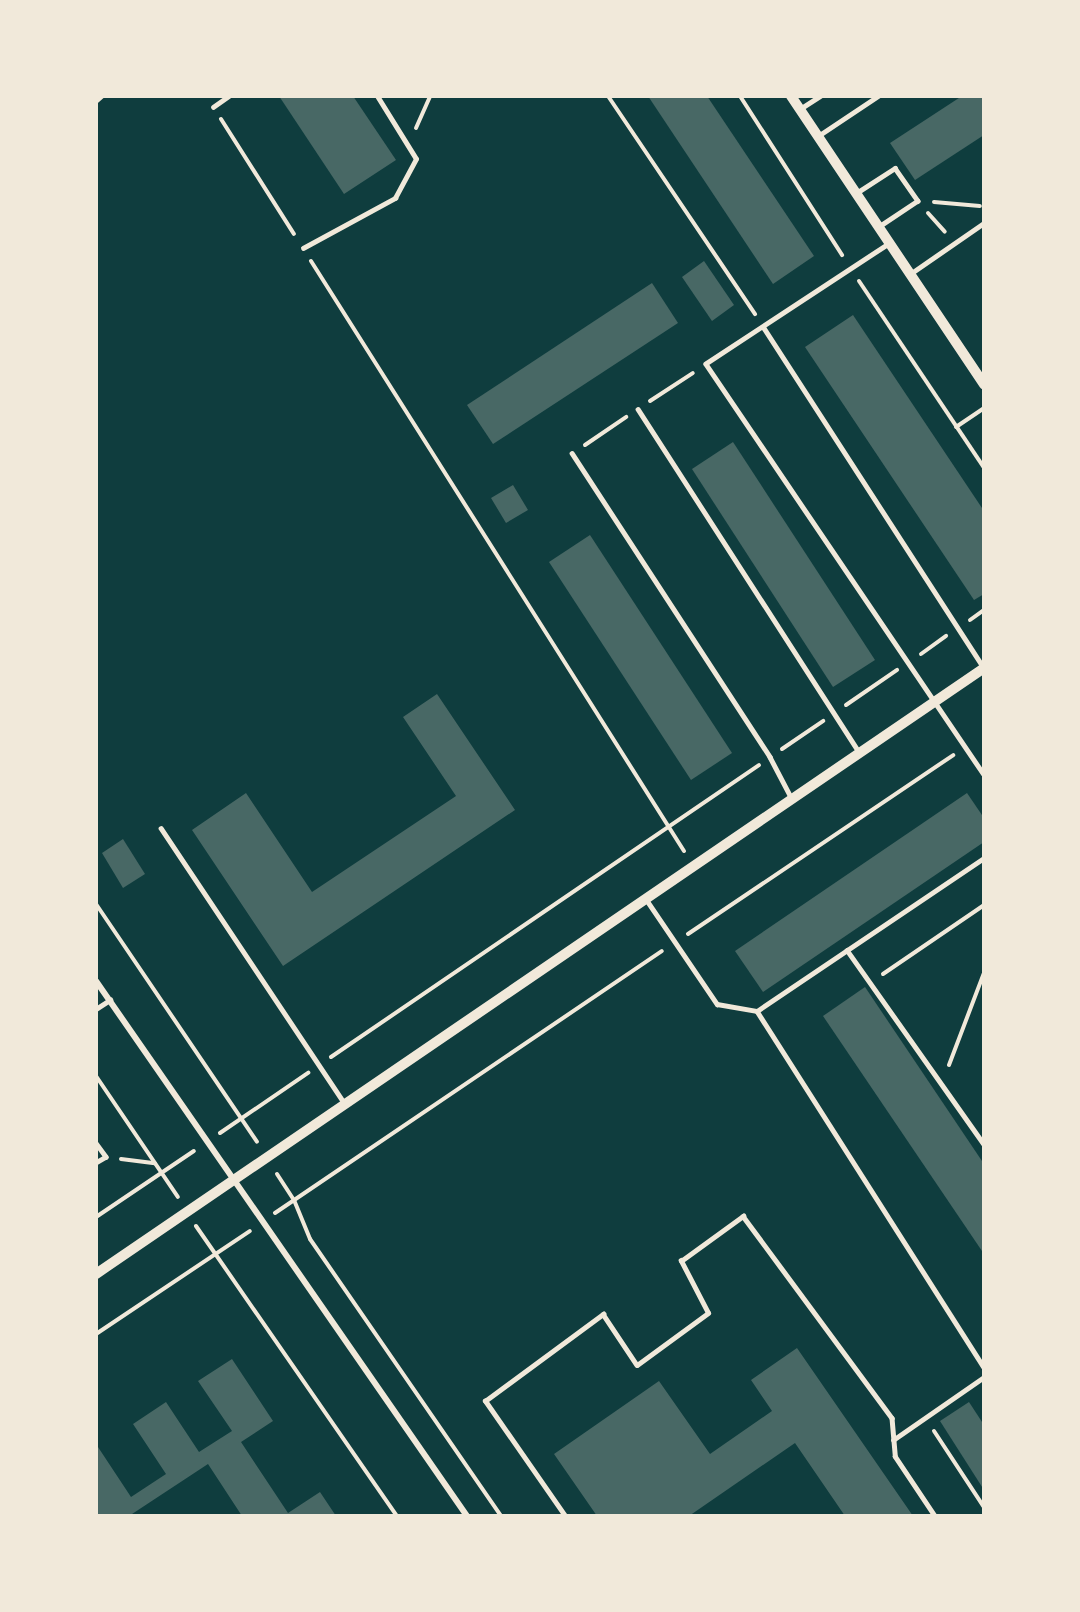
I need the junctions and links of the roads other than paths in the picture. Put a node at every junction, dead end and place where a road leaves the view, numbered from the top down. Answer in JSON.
{"nodes":[{"id":1,"x":230,"y":96,"type":"edge"},
{"id":2,"x":377,"y":96,"type":"edge"},
{"id":3,"x":791,"y":96,"type":"edge"},
{"id":4,"x":820,"y":96,"type":"edge"},
{"id":5,"x":878,"y":96,"type":"edge"},
{"id":6,"x":213,"y":107,"type":"road end"},
{"id":7,"x":800,"y":109,"type":"junction"},
{"id":8,"x":818,"y":136,"type":"junction"},
{"id":9,"x":856,"y":193,"type":"junction"},
{"id":10,"x":984,"y":223,"type":"edge"},
{"id":11,"x":879,"y":227,"type":"junction"},
{"id":12,"x":890,"y":243,"type":"junction"},
{"id":13,"x":303,"y":248,"type":"road end"},
{"id":14,"x":910,"y":274,"type":"junction"},
{"id":15,"x":764,"y":328,"type":"junction"},
{"id":16,"x":984,"y":384,"type":"edge"},
{"id":17,"x":638,"y":409,"type":"dead end"},
{"id":18,"x":572,"y":453,"type":"dead end"},
{"id":19,"x":984,"y":668,"type":"edge"},
{"id":20,"x":936,"y":701,"type":"junction"},
{"id":21,"x":860,"y":753,"type":"junction"},
{"id":22,"x":984,"y":774,"type":"edge"},
{"id":23,"x":792,"y":799,"type":"junction"},
{"id":24,"x":161,"y":828,"type":"dead end"},
{"id":25,"x":984,"y":858,"type":"edge"},
{"id":26,"x":646,"y":899,"type":"junction"},
{"id":27,"x":847,"y":950,"type":"junction"},
{"id":28,"x":96,"y":981,"type":"edge"},
{"id":29,"x":110,"y":1000,"type":"junction"},
{"id":30,"x":96,"y":1009,"type":"edge"},
{"id":31,"x":757,"y":1011,"type":"junction"},
{"id":32,"x":345,"y":1104,"type":"junction"},
{"id":33,"x":96,"y":1143,"type":"edge"},
{"id":34,"x":984,"y":1144,"type":"edge"},
{"id":35,"x":96,"y":1163,"type":"edge"},
{"id":36,"x":236,"y":1179,"type":"junction"},
{"id":37,"x":96,"y":1274,"type":"edge"},
{"id":38,"x":984,"y":1368,"type":"edge"},
{"id":39,"x":984,"y":1377,"type":"edge"},
{"id":40,"x":893,"y":1440,"type":"junction"},
{"id":41,"x":466,"y":1516,"type":"edge"},
{"id":42,"x":565,"y":1516,"type":"edge"},
{"id":43,"x":935,"y":1516,"type":"edge"}],
"edges":[{"from":1,"to":6,"type":"lane"},
{"from":2,"to":13,"type":"lane"},
{"from":3,"to":7,"type":"street"},
{"from":4,"to":7,"type":"lane"},
{"from":5,"to":8,"type":"lane"},
{"from":7,"to":8,"type":"street"},
{"from":8,"to":9,"type":"street"},
{"from":9,"to":11,"type":"street"},
{"from":9,"to":11,"type":"lane"},
{"from":10,"to":14,"type":"lane"},
{"from":11,"to":12,"type":"street"},
{"from":12,"to":14,"type":"street"},
{"from":12,"to":15,"type":"lane"},
{"from":14,"to":16,"type":"street"},
{"from":15,"to":19,"type":"lane"},
{"from":15,"to":20,"type":"lane"},
{"from":17,"to":21,"type":"lane"},
{"from":18,"to":23,"type":"lane"},
{"from":19,"to":20,"type":"street"},
{"from":20,"to":21,"type":"street"},
{"from":20,"to":22,"type":"lane"},
{"from":21,"to":23,"type":"street"},
{"from":23,"to":26,"type":"street"},
{"from":24,"to":32,"type":"lane"},
{"from":25,"to":27,"type":"lane"},
{"from":26,"to":31,"type":"lane"},
{"from":26,"to":32,"type":"street"},
{"from":27,"to":31,"type":"lane"},
{"from":27,"to":34,"type":"lane"},
{"from":28,"to":29,"type":"street"},
{"from":29,"to":30,"type":"lane"},
{"from":29,"to":36,"type":"street"},
{"from":31,"to":38,"type":"lane"},
{"from":32,"to":36,"type":"street"},
{"from":33,"to":35,"type":"lane"},
{"from":36,"to":37,"type":"street"},
{"from":36,"to":41,"type":"street"},
{"from":39,"to":40,"type":"lane"},
{"from":40,"to":42,"type":"lane"},
{"from":40,"to":43,"type":"lane"}]}
